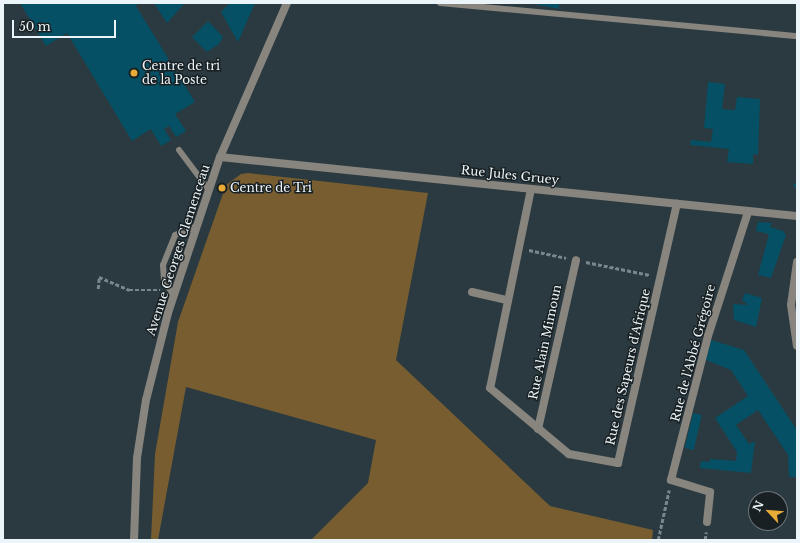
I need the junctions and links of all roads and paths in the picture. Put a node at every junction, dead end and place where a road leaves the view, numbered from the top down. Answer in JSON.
{"nodes":[{"id":1,"x":287,"y":3,"type":"edge"},
{"id":2,"x":440,"y":3,"type":"edge"},
{"id":3,"x":797,"y":36,"type":"edge"},
{"id":4,"x":179,"y":150,"type":"dead end"},
{"id":5,"x":220,"y":157,"type":"junction"},
{"id":6,"x":531,"y":189,"type":"junction"},
{"id":7,"x":209,"y":190,"type":"junction"},
{"id":8,"x":677,"y":204,"type":"junction"},
{"id":9,"x":748,"y":212,"type":"junction"},
{"id":10,"x":797,"y":216,"type":"edge"},
{"id":11,"x":196,"y":227,"type":"junction"},
{"id":12,"x":519,"y":248,"type":"junction"},
{"id":13,"x":576,"y":260,"type":"junction"},
{"id":14,"x":797,"y":262,"type":"edge"},
{"id":15,"x":660,"y":278,"type":"junction"},
{"id":16,"x":163,"y":288,"type":"dead end"},
{"id":17,"x":98,"y":289,"type":"dead end"},
{"id":18,"x":472,"y":292,"type":"dead end"},
{"id":19,"x":173,"y":296,"type":"junction"},
{"id":20,"x":508,"y":300,"type":"junction"},
{"id":21,"x":797,"y":346,"type":"edge"},
{"id":22,"x":538,"y":429,"type":"junction"},
{"id":23,"x":672,"y":480,"type":"junction"},
{"id":24,"x":707,"y":522,"type":"dead end"},
{"id":25,"x":134,"y":540,"type":"edge"},
{"id":26,"x":658,"y":540,"type":"edge"}],
"edges":[{"from":1,"to":5,"type":"street","name":"Avenue Georges Clemenceau"},
{"from":2,"to":3,"type":"lane"},
{"from":4,"to":7,"type":"lane"},
{"from":5,"to":6,"type":"street","name":"Rue Jules Gruey"},
{"from":5,"to":7,"type":"street","name":"Avenue Georges Clemenceau"},
{"from":6,"to":8,"type":"street","name":"Rue Jules Gruey"},
{"from":6,"to":12,"type":"street","name":"Rue des Sapeurs d'Afrique"},
{"from":7,"to":11,"type":"street","name":"Avenue Georges Clemenceau"},
{"from":8,"to":9,"type":"street","name":"Rue Jules Gruey"},
{"from":8,"to":15,"type":"street","name":"Rue des Sapeurs d'Afrique"},
{"from":9,"to":10,"type":"street","name":"Rue Jules Gruey"},
{"from":9,"to":23,"type":"street","name":"Rue de l'Abbé Grégoire"},
{"from":11,"to":19,"type":"street","name":"Avenue Georges Clemenceau"},
{"from":11,"to":19,"type":"lane"},
{"from":12,"to":13,"type":"path"},
{"from":12,"to":20,"type":"street","name":"Rue des Sapeurs d'Afrique"},
{"from":13,"to":15,"type":"path"},
{"from":13,"to":22,"type":"street","name":"Rue Alain Mimoun"},
{"from":14,"to":21,"type":"street"},
{"from":15,"to":22,"type":"street","name":"Rue des Sapeurs d'Afrique"},
{"from":16,"to":17,"type":"path"},
{"from":18,"to":20,"type":"street"},
{"from":19,"to":25,"type":"street","name":"Avenue Georges Clemenceau"},
{"from":20,"to":22,"type":"street","name":"Rue des Sapeurs d'Afrique"},
{"from":23,"to":24,"type":"street"},
{"from":23,"to":26,"type":"path"}]}
